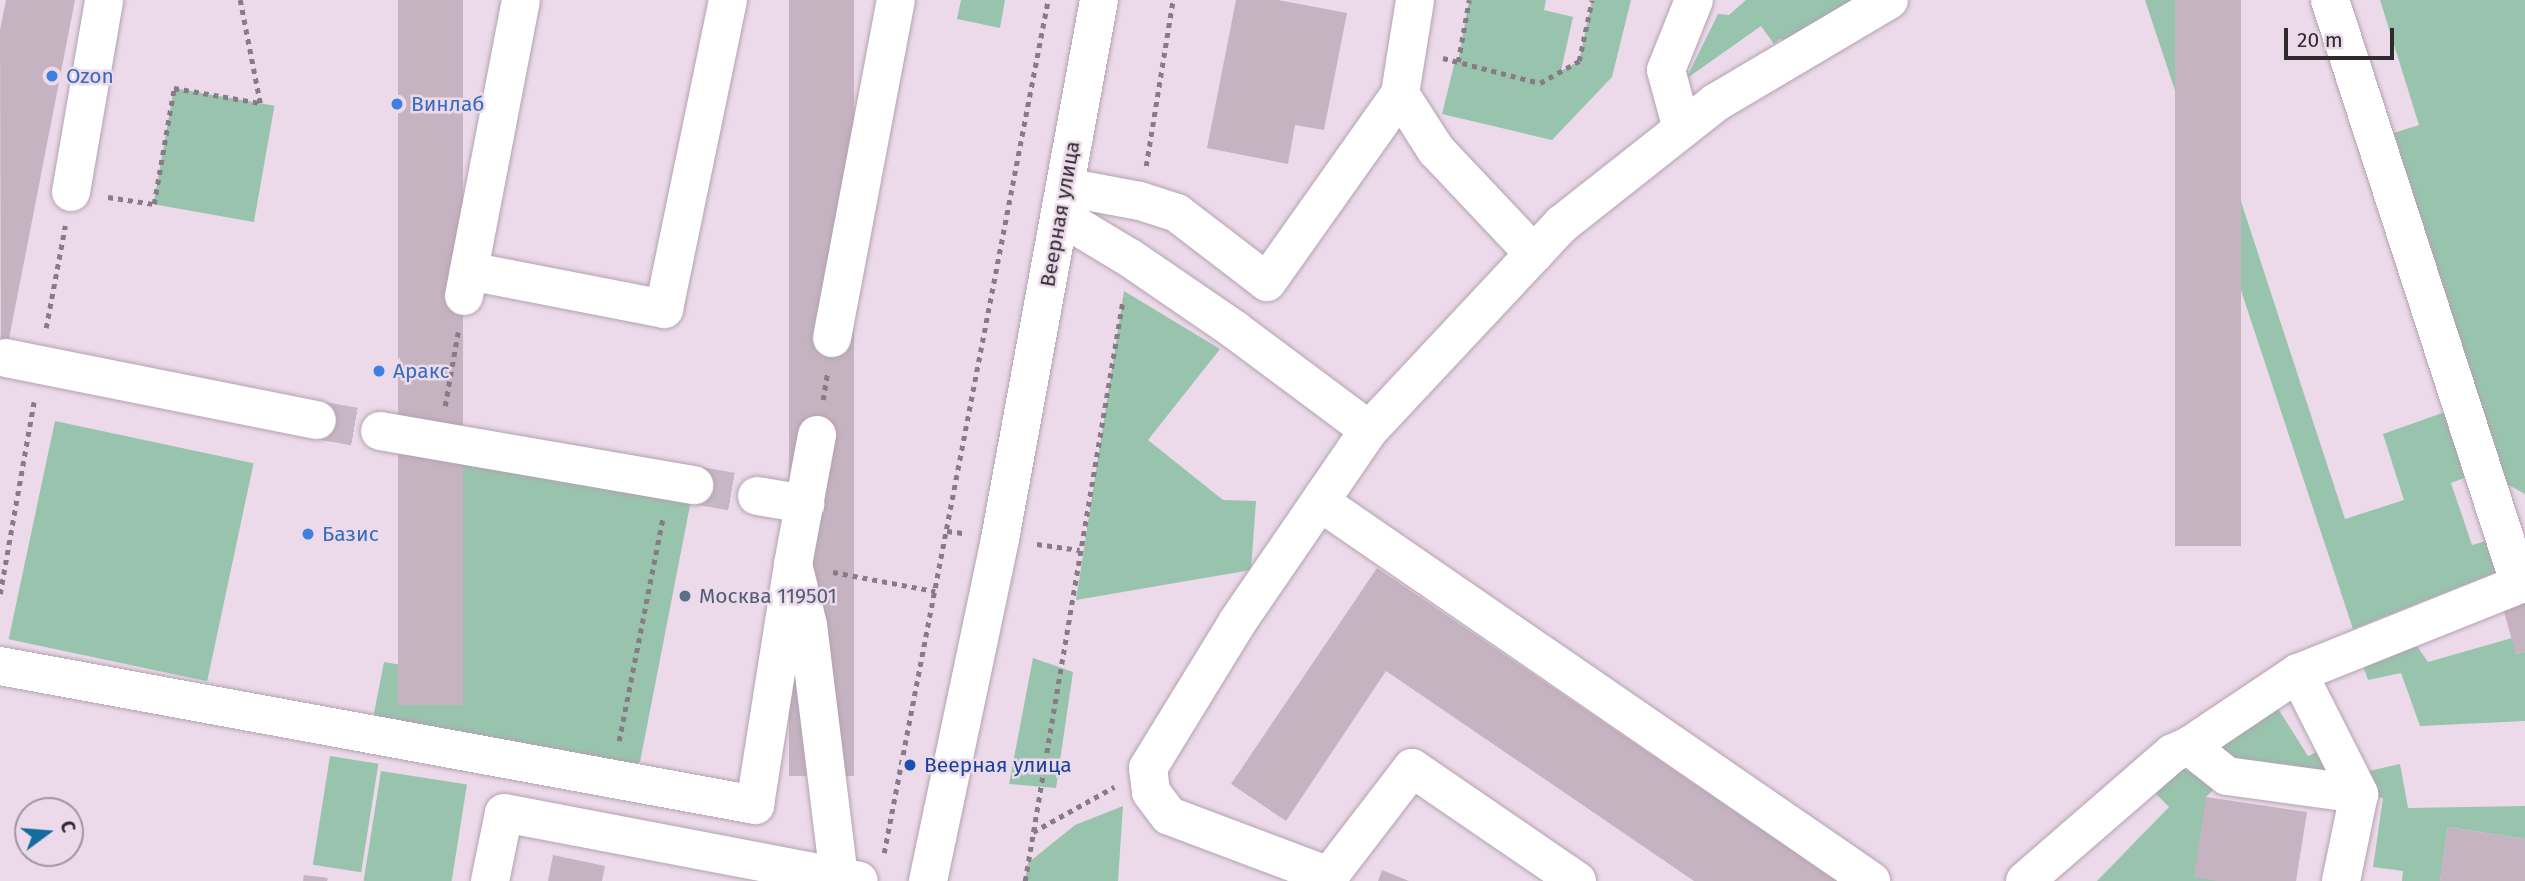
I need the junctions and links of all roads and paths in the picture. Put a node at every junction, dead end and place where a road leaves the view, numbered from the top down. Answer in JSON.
{"nodes":[{"id":1,"x":104,"y":0,"type":"edge"},
{"id":2,"x":240,"y":0,"type":"edge"},
{"id":3,"x":520,"y":0,"type":"edge"},
{"id":4,"x":728,"y":0,"type":"edge"},
{"id":5,"x":896,"y":0,"type":"edge"},
{"id":6,"x":1048,"y":0,"type":"edge"},
{"id":7,"x":1100,"y":0,"type":"edge"},
{"id":8,"x":1173,"y":0,"type":"edge"},
{"id":9,"x":1415,"y":0,"type":"edge"},
{"id":10,"x":1469,"y":0,"type":"edge"},
{"id":11,"x":1592,"y":0,"type":"edge"},
{"id":12,"x":1695,"y":0,"type":"edge"},
{"id":13,"x":1889,"y":0,"type":"edge"},
{"id":14,"x":2330,"y":0,"type":"edge"},
{"id":15,"x":1432,"y":55,"type":"dead end"},
{"id":16,"x":1458,"y":62,"type":"junction"},
{"id":17,"x":1400,"y":94,"type":"junction"},
{"id":18,"x":1682,"y":129,"type":"junction"},
{"id":19,"x":71,"y":192,"type":"junction"},
{"id":20,"x":1140,"y":201,"type":"junction"},
{"id":21,"x":1062,"y":202,"type":"junction"},
{"id":22,"x":1534,"y":254,"type":"junction"},
{"id":23,"x":1130,"y":258,"type":"junction"},
{"id":24,"x":832,"y":338,"type":"joint"},
{"id":25,"x":23,"y":362,"type":"junction"},
{"id":26,"x":317,"y":420,"type":"tunnel mouth"},
{"id":27,"x":1369,"y":430,"type":"junction"},
{"id":28,"x":380,"y":431,"type":"tunnel mouth"},
{"id":29,"x":817,"y":436,"type":"joint"},
{"id":30,"x":682,"y":483,"type":"joint"},
{"id":31,"x":757,"y":496,"type":"tunnel mouth"},
{"id":32,"x":1320,"y":502,"type":"junction"},
{"id":33,"x":805,"y":505,"type":"junction"},
{"id":34,"x":793,"y":564,"type":"junction"},
{"id":35,"x":2522,"y":582,"type":"edge"},
{"id":36,"x":935,"y":591,"type":"junction"},
{"id":37,"x":0,"y":594,"type":"edge"},
{"id":38,"x":0,"y":666,"type":"edge"},
{"id":39,"x":2298,"y":673,"type":"junction"},
{"id":40,"x":2189,"y":746,"type":"junction"},
{"id":41,"x":1148,"y":768,"type":"junction"},
{"id":42,"x":612,"y":779,"type":"junction"},
{"id":43,"x":656,"y":787,"type":"junction"},
{"id":44,"x":2359,"y":794,"type":"junction"},
{"id":45,"x":1033,"y":831,"type":"junction"},
{"id":46,"x":646,"y":840,"type":"junction"},
{"id":47,"x":695,"y":866,"type":"edge"},
{"id":48,"x":860,"y":871,"type":"edge"},
{"id":49,"x":490,"y":881,"type":"edge"},
{"id":50,"x":928,"y":881,"type":"edge"},
{"id":51,"x":1025,"y":881,"type":"edge"},
{"id":52,"x":1577,"y":881,"type":"edge"},
{"id":53,"x":1871,"y":881,"type":"edge"},
{"id":54,"x":2025,"y":881,"type":"edge"},
{"id":55,"x":2342,"y":881,"type":"edge"}],
"edges":[{"from":1,"to":19,"type":"street"},
{"from":2,"to":19,"type":"path"},
{"from":3,"to":4,"type":"street"},
{"from":5,"to":24,"type":"street"},
{"from":6,"to":36,"type":"path"},
{"from":7,"to":21,"type":"street","name":"Веерная улица"},
{"from":8,"to":20,"type":"path"},
{"from":9,"to":17,"type":"street"},
{"from":10,"to":16,"type":"path"},
{"from":11,"to":16,"type":"path"},
{"from":12,"to":18,"type":"street"},
{"from":13,"to":18,"type":"street"},
{"from":14,"to":35,"type":"street"},
{"from":15,"to":16,"type":"path"},
{"from":17,"to":20,"type":"street"},
{"from":17,"to":22,"type":"street"},
{"from":18,"to":22,"type":"street"},
{"from":19,"to":25,"type":"path"},
{"from":20,"to":21,"type":"street"},
{"from":21,"to":23,"type":"street"},
{"from":21,"to":50,"type":"street","name":"Веерная улица"},
{"from":22,"to":27,"type":"street"},
{"from":23,"to":27,"type":"street"},
{"from":23,"to":45,"type":"path"},
{"from":24,"to":29,"type":"path"},
{"from":25,"to":26,"type":"street"},
{"from":25,"to":37,"type":"path"},
{"from":27,"to":32,"type":"street"},
{"from":28,"to":30,"type":"street"},
{"from":29,"to":33,"type":"street"},
{"from":30,"to":42,"type":"path"},
{"from":31,"to":33,"type":"street"},
{"from":32,"to":41,"type":"street"},
{"from":32,"to":53,"type":"street"},
{"from":33,"to":34,"type":"street"},
{"from":34,"to":36,"type":"path"},
{"from":34,"to":43,"type":"street"},
{"from":34,"to":48,"type":"street"},
{"from":35,"to":39,"type":"street"},
{"from":36,"to":48,"type":"path"},
{"from":38,"to":42,"type":"street"},
{"from":39,"to":40,"type":"street"},
{"from":39,"to":44,"type":"street"},
{"from":40,"to":44,"type":"street"},
{"from":40,"to":54,"type":"street"},
{"from":41,"to":45,"type":"path"},
{"from":41,"to":52,"type":"street"},
{"from":42,"to":43,"type":"street"},
{"from":43,"to":46,"type":"street"},
{"from":44,"to":55,"type":"street"},
{"from":45,"to":51,"type":"path"},
{"from":46,"to":47,"type":"street"},
{"from":46,"to":49,"type":"street"},
{"from":47,"to":48,"type":"street"}]}
